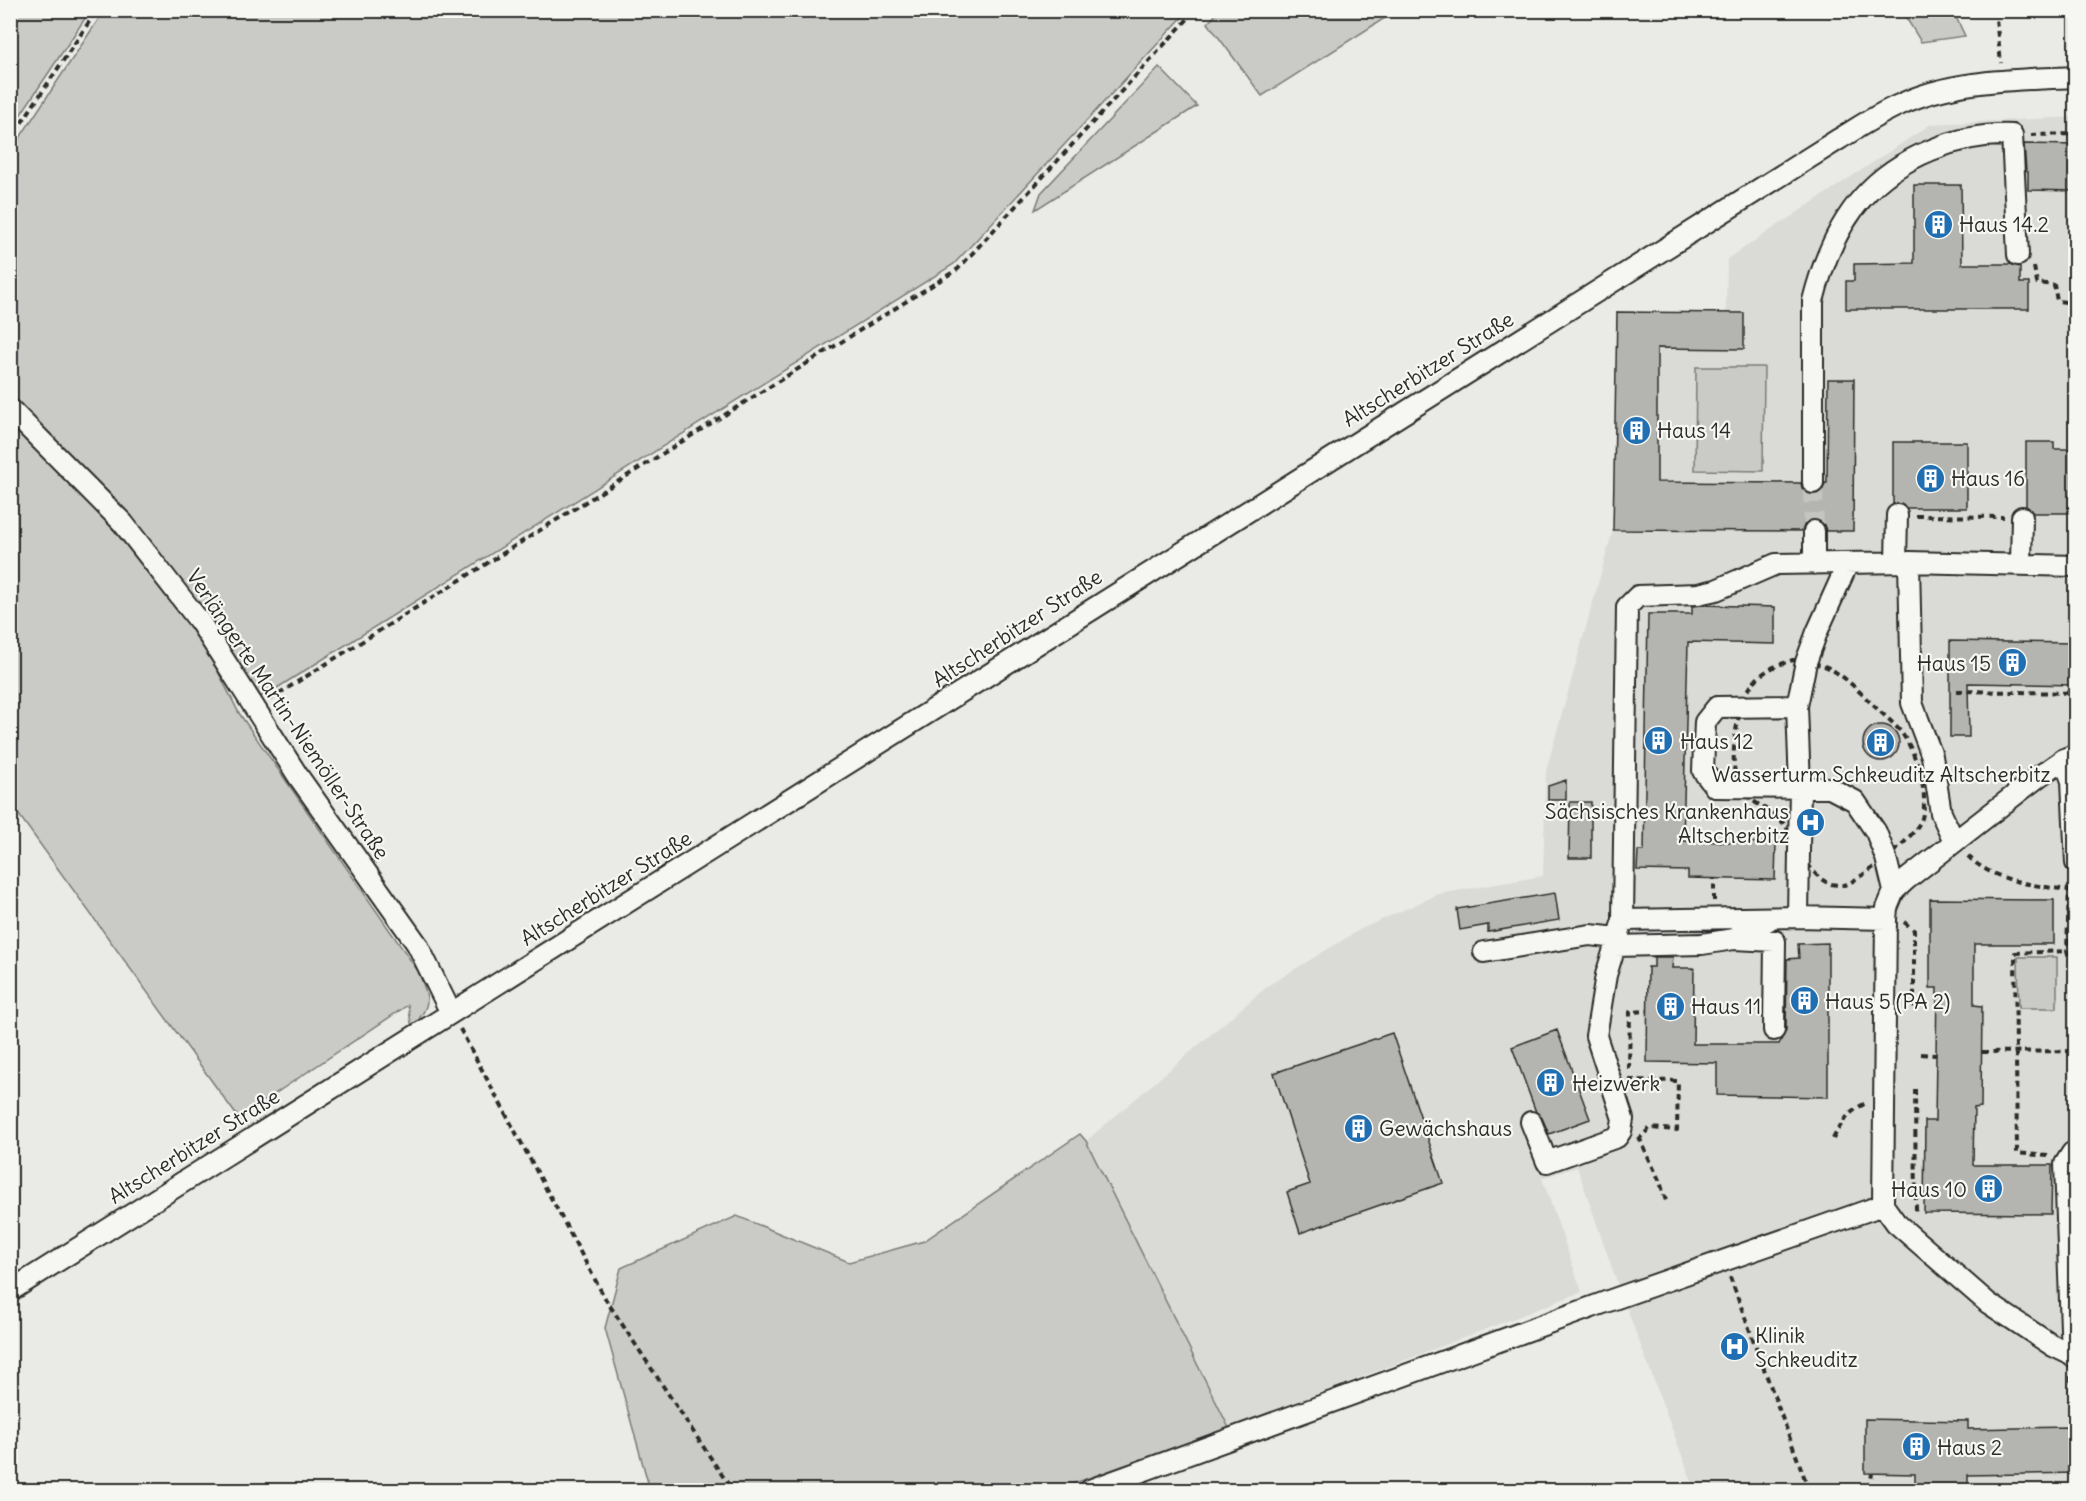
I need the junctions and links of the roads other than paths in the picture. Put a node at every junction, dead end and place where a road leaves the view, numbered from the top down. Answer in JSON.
{"nodes":[{"id":1,"x":2076,"y":76,"type":"edge"},
{"id":2,"x":2018,"y":255,"type":"road end"},
{"id":3,"x":10,"y":409,"type":"edge"},
{"id":4,"x":1813,"y":483,"type":"tunnel mouth"},
{"id":5,"x":1897,"y":515,"type":"road end"},
{"id":6,"x":2022,"y":517,"type":"road end"},
{"id":7,"x":1814,"y":531,"type":"tunnel mouth"},
{"id":8,"x":1903,"y":562,"type":"junction"},
{"id":9,"x":1848,"y":563,"type":"junction"},
{"id":10,"x":1814,"y":564,"type":"junction"},
{"id":11,"x":2021,"y":564,"type":"junction"},
{"id":12,"x":2076,"y":566,"type":"edge"},
{"id":13,"x":1797,"y":706,"type":"junction"},
{"id":14,"x":2070,"y":757,"type":"edge"},
{"id":15,"x":1800,"y":786,"type":"junction"},
{"id":16,"x":1954,"y":841,"type":"junction"},
{"id":17,"x":2076,"y":863,"type":"edge"},
{"id":18,"x":1889,"y":906,"type":"junction"},
{"id":19,"x":1798,"y":917,"type":"junction"},
{"id":20,"x":1772,"y":918,"type":"junction"},
{"id":21,"x":1619,"y":935,"type":"junction"},
{"id":22,"x":1734,"y":939,"type":"junction"},
{"id":23,"x":1484,"y":952,"type":"dead end"},
{"id":24,"x":451,"y":1013,"type":"junction"},
{"id":25,"x":1774,"y":1030,"type":"dead end"},
{"id":26,"x":1531,"y":1122,"type":"dead end"},
{"id":27,"x":2070,"y":1158,"type":"edge"},
{"id":28,"x":1883,"y":1205,"type":"junction"},
{"id":29,"x":10,"y":1292,"type":"edge"},
{"id":30,"x":2074,"y":1357,"type":"edge"},
{"id":31,"x":1090,"y":1491,"type":"edge"}],
"edges":[{"from":1,"to":24,"type":"street","name":"Altscherbitzer Straße"},
{"from":2,"to":4,"type":"street"},
{"from":3,"to":24,"type":"street","name":"Verlängerte Martin-Niemöller-Straße"},
{"from":5,"to":8,"type":"street"},
{"from":6,"to":11,"type":"street"},
{"from":7,"to":10,"type":"street"},
{"from":8,"to":9,"type":"street"},
{"from":8,"to":11,"type":"street"},
{"from":8,"to":16,"type":"street"},
{"from":9,"to":10,"type":"street"},
{"from":9,"to":13,"type":"street"},
{"from":10,"to":21,"type":"street"},
{"from":11,"to":12,"type":"street"},
{"from":13,"to":15,"type":"street"},
{"from":13,"to":15,"type":"street"},
{"from":14,"to":16,"type":"street"},
{"from":14,"to":17,"type":"street"},
{"from":15,"to":18,"type":"street"},
{"from":15,"to":19,"type":"street"},
{"from":16,"to":18,"type":"street"},
{"from":18,"to":19,"type":"street"},
{"from":18,"to":28,"type":"street"},
{"from":19,"to":20,"type":"street"},
{"from":20,"to":21,"type":"street"},
{"from":20,"to":22,"type":"street"},
{"from":21,"to":22,"type":"street"},
{"from":21,"to":23,"type":"street"},
{"from":21,"to":26,"type":"street"},
{"from":22,"to":25,"type":"street"},
{"from":24,"to":29,"type":"street","name":"Altscherbitzer Straße"},
{"from":27,"to":30,"type":"street"},
{"from":28,"to":30,"type":"street"},
{"from":28,"to":31,"type":"street"}]}
